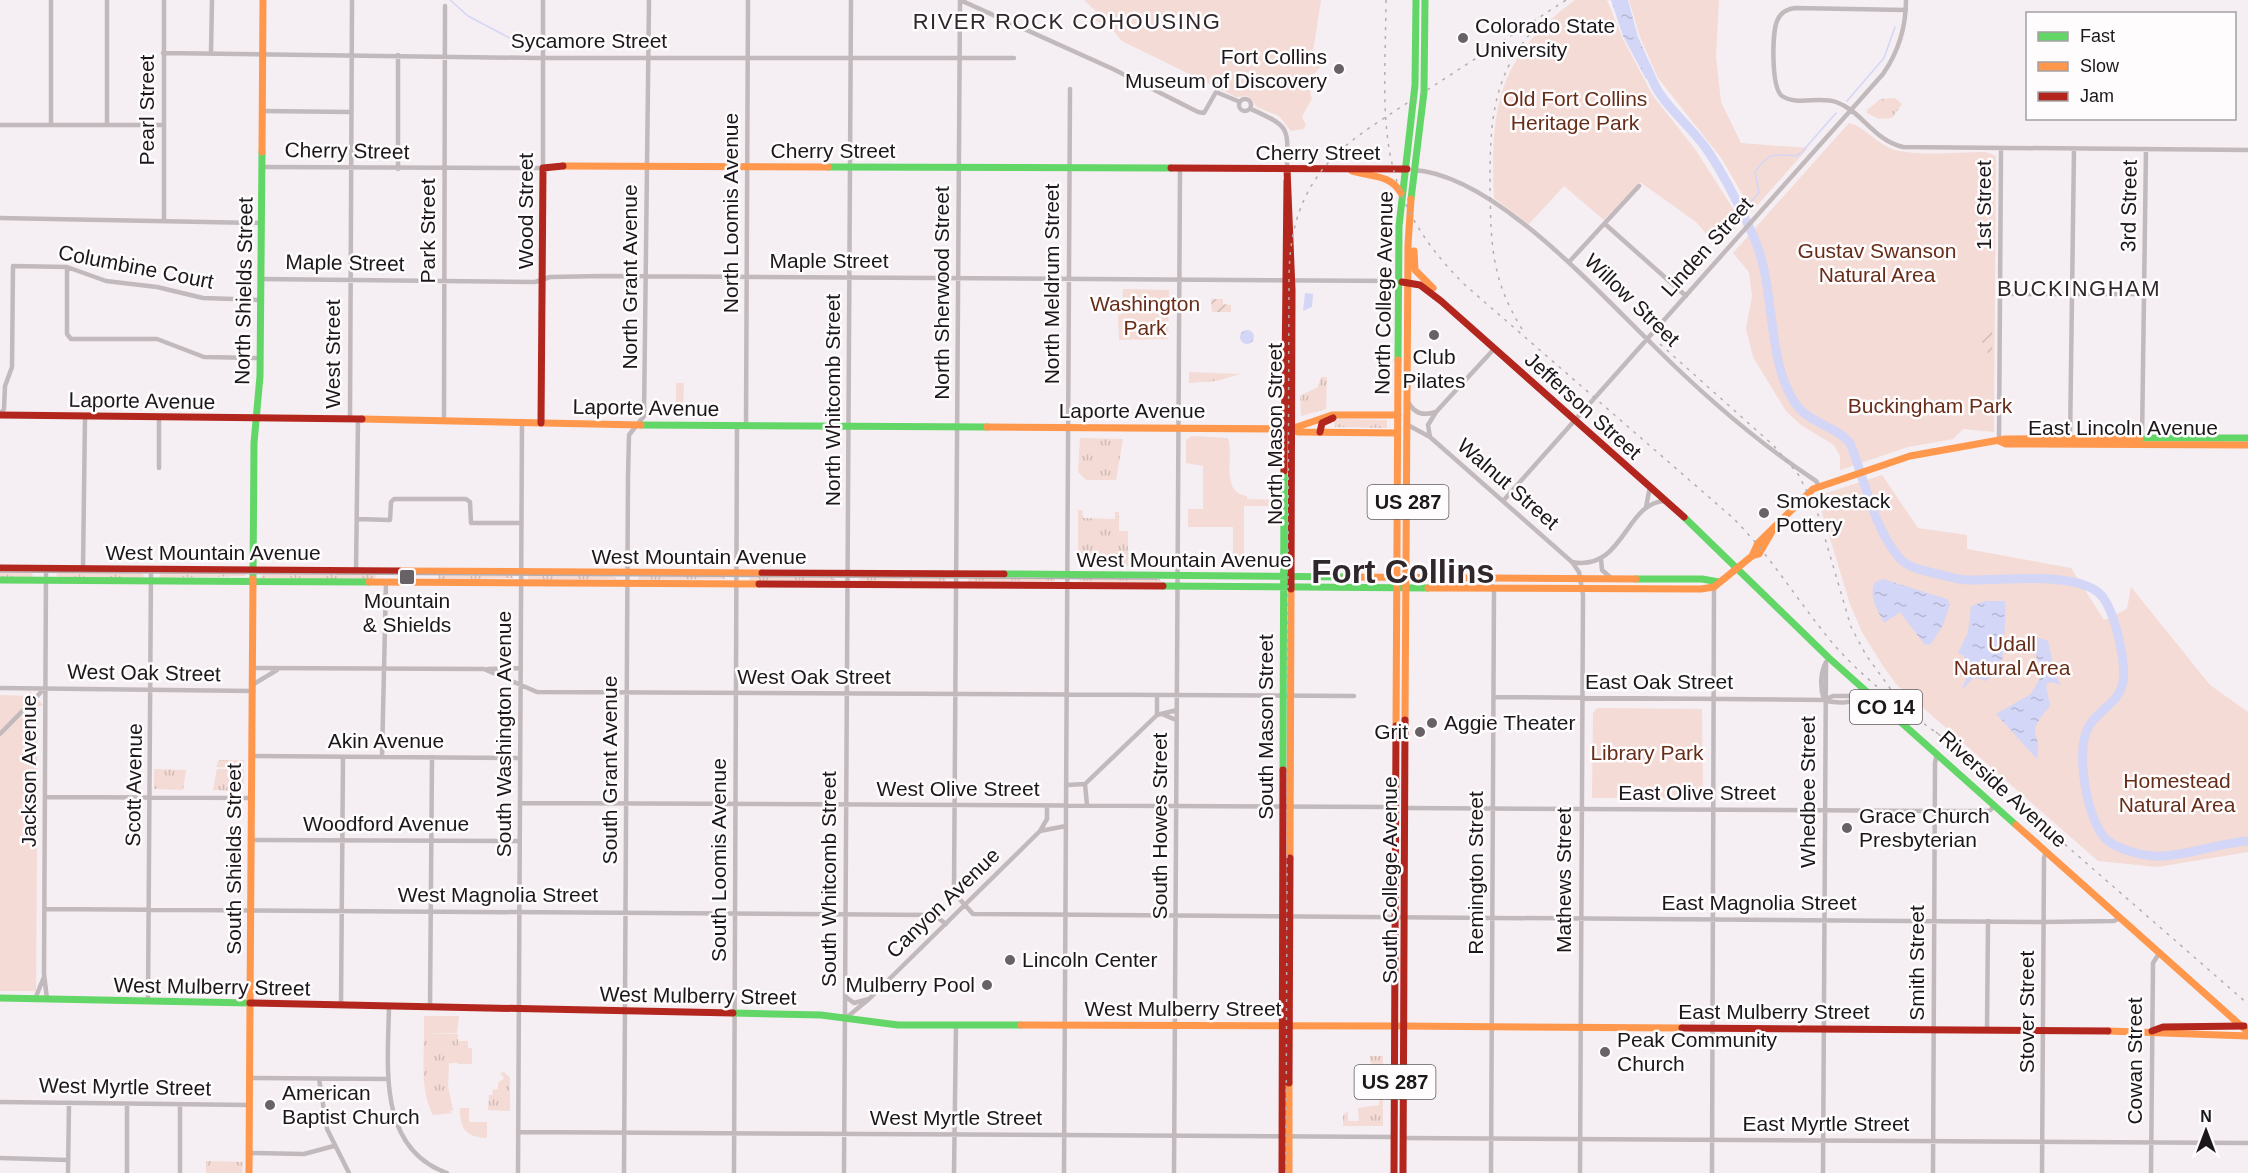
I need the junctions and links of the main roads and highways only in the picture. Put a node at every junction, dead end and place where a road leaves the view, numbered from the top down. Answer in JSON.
{"nodes":[{"id":1,"x":263,"y":0,"type":"edge"},
{"id":2,"x":1416,"y":0,"type":"edge"},
{"id":3,"x":1425,"y":0,"type":"edge"},
{"id":4,"x":543,"y":168,"type":"joint"},
{"id":5,"x":1347,"y":169,"type":"junction"},
{"id":6,"x":1404,"y":169,"type":"junction"},
{"id":7,"x":1287,"y":170,"type":"junction"},
{"id":8,"x":1413,"y":170,"type":"junction"},
{"id":9,"x":1401,"y":193,"type":"junction"},
{"id":10,"x":1409,"y":230,"type":"junction"},
{"id":11,"x":1398,"y":281,"type":"junction"},
{"id":12,"x":1408,"y":282,"type":"junction"},
{"id":13,"x":1441,"y":301,"type":"junction"},
{"id":14,"x":0,"y":415,"type":"edge"},
{"id":15,"x":1357,"y":415,"type":"junction"},
{"id":16,"x":1398,"y":415,"type":"junction"},
{"id":17,"x":256,"y":418,"type":"junction"},
{"id":18,"x":541,"y":423,"type":"junction"},
{"id":19,"x":1288,"y":429,"type":"junction"},
{"id":20,"x":1320,"y":432,"type":"junction"},
{"id":21,"x":1397,"y":433,"type":"junction"},
{"id":22,"x":2248,"y":438,"type":"edge"},
{"id":23,"x":2142,"y":442,"type":"junction"},
{"id":24,"x":2248,"y":445,"type":"edge"},
{"id":25,"x":0,"y":568,"type":"edge"},
{"id":26,"x":1738,"y":569,"type":"junction"},
{"id":27,"x":253,"y":570,"type":"junction"},
{"id":28,"x":1287,"y":576,"type":"junction"},
{"id":29,"x":1397,"y":578,"type":"junction"},
{"id":30,"x":1408,"y":578,"type":"junction"},
{"id":31,"x":0,"y":580,"type":"edge"},
{"id":32,"x":253,"y":581,"type":"junction"},
{"id":33,"x":1717,"y":584,"type":"junction"},
{"id":34,"x":1287,"y":587,"type":"junction"},
{"id":35,"x":1397,"y":587,"type":"junction"},
{"id":36,"x":1408,"y":587,"type":"junction"},
{"id":37,"x":0,"y":998,"type":"edge"},
{"id":38,"x":250,"y":1004,"type":"junction"},
{"id":39,"x":1286,"y":1026,"type":"junction"},
{"id":40,"x":1395,"y":1026,"type":"junction"},
{"id":41,"x":1406,"y":1026,"type":"junction"},
{"id":42,"x":2246,"y":1028,"type":"edge"},
{"id":43,"x":2152,"y":1031,"type":"junction"},
{"id":44,"x":2248,"y":1036,"type":"edge"},
{"id":45,"x":1395,"y":1096,"type":"junction"},
{"id":46,"x":1286,"y":1137,"type":"junction"},
{"id":47,"x":1394,"y":1137,"type":"junction"},
{"id":48,"x":1404,"y":1138,"type":"junction"},
{"id":49,"x":249,"y":1173,"type":"edge"},
{"id":50,"x":1282,"y":1173,"type":"edge"},
{"id":51,"x":1289,"y":1173,"type":"edge"},
{"id":52,"x":1394,"y":1173,"type":"edge"},
{"id":53,"x":1402,"y":1173,"type":"edge"}],
"edges":[{"from":1,"to":17,"type":"main road","name":"North Shields Street"},
{"from":2,"to":6,"type":"main road","name":"North College Avenue","number":"US 287"},
{"from":3,"to":8,"type":"main road","name":"North College Avenue","number":"US 287"},
{"from":4,"to":7,"type":"main road","name":"Cherry Street"},
{"from":4,"to":18,"type":"main road","name":"Wood Street"},
{"from":5,"to":6,"type":"main road","name":"Cherry Street"},
{"from":5,"to":7,"type":"main road","name":"Cherry Street"},
{"from":5,"to":9,"type":"main road"},
{"from":6,"to":8,"type":"main road","name":"Willow Street"},
{"from":6,"to":9,"type":"main road","name":"North College Avenue","number":"US 287"},
{"from":7,"to":19,"type":"main road","name":"North Mason Street"},
{"from":8,"to":10,"type":"main road","name":"North College Avenue","number":"US 287"},
{"from":9,"to":11,"type":"main road","name":"North College Avenue","number":"US 287"},
{"from":10,"to":12,"type":"main road","name":"North College Avenue","number":"US 287"},
{"from":10,"to":13,"type":"main road","number":"CO 14"},
{"from":11,"to":12,"type":"main road","name":"Jefferson Street"},
{"from":11,"to":16,"type":"main road","name":"North College Avenue","number":"US 287"},
{"from":12,"to":13,"type":"main road","name":"Jefferson Street","number":"CO 14"},
{"from":12,"to":30,"type":"main road","name":"North College Avenue","number":"US 287"},
{"from":13,"to":26,"type":"main road","name":"Jefferson Street","number":"CO 14"},
{"from":14,"to":17,"type":"main road","name":"Laporte Avenue"},
{"from":15,"to":16,"type":"main road","name":"Laporte Avenue"},
{"from":15,"to":19,"type":"main road","name":"Laporte Avenue"},
{"from":15,"to":20,"type":"main road"},
{"from":16,"to":21,"type":"main road","name":"North College Avenue","number":"US 287"},
{"from":17,"to":18,"type":"main road","name":"Laporte Avenue"},
{"from":17,"to":27,"type":"main road","name":"North Shields Street"},
{"from":18,"to":19,"type":"main road","name":"Laporte Avenue"},
{"from":19,"to":20,"type":"main road","name":"Laporte Avenue"},
{"from":19,"to":28,"type":"main road","name":"North Mason Street"},
{"from":20,"to":21,"type":"main road","name":"Laporte Avenue"},
{"from":21,"to":29,"type":"main road","name":"North College Avenue","number":"US 287"},
{"from":22,"to":23,"type":"main road","name":"East Lincoln Avenue"},
{"from":23,"to":24,"type":"main road","name":"East Lincoln Avenue"},
{"from":23,"to":26,"type":"main road","name":"East Lincoln Avenue"},
{"from":25,"to":27,"type":"main road","name":"West Mountain Avenue"},
{"from":26,"to":33,"type":"main road","name":"East Lincoln Avenue"},
{"from":26,"to":42,"type":"main road","name":"Riverside Avenue","number":"CO 14"},
{"from":27,"to":28,"type":"main road","name":"West Mountain Avenue"},
{"from":27,"to":32,"type":"main road","name":"North Shields Street"},
{"from":28,"to":29,"type":"main road","name":"West Mountain Avenue"},
{"from":28,"to":34,"type":"main road","name":"North Mason Street"},
{"from":29,"to":30,"type":"main road","name":"West Mountain Avenue"},
{"from":29,"to":35,"type":"main road","name":"North College Avenue","number":"US 287"},
{"from":30,"to":33,"type":"main road","name":"West Mountain Avenue"},
{"from":30,"to":36,"type":"main road","name":"North College Avenue","number":"US 287"},
{"from":31,"to":32,"type":"main road","name":"West Mountain Avenue"},
{"from":32,"to":34,"type":"main road","name":"West Mountain Avenue"},
{"from":32,"to":38,"type":"main road","name":"South Shields Street"},
{"from":33,"to":36,"type":"main road","name":"West Mountain Avenue"},
{"from":34,"to":35,"type":"main road","name":"West Mountain Avenue"},
{"from":34,"to":39,"type":"main road","name":"South Mason Street"},
{"from":35,"to":36,"type":"main road","name":"West Mountain Avenue"},
{"from":35,"to":40,"type":"main road","name":"South College Avenue","number":"US 287"},
{"from":36,"to":41,"type":"main road","name":"South College Avenue","number":"US 287"},
{"from":37,"to":38,"type":"main road","name":"West Mulberry Street"},
{"from":38,"to":39,"type":"main road","name":"West Mulberry Street"},
{"from":38,"to":49,"type":"main road","name":"South Shields Street"},
{"from":39,"to":40,"type":"main road","name":"West Mulberry Street"},
{"from":39,"to":46,"type":"main road","name":"South Mason Street"},
{"from":40,"to":41,"type":"main road","name":"East Mulberry Street"},
{"from":40,"to":45,"type":"main road","name":"South College Avenue","number":"US 287"},
{"from":41,"to":43,"type":"main road","name":"East Mulberry Street"},
{"from":41,"to":48,"type":"main road","name":"South College Avenue","number":"US 287"},
{"from":42,"to":43,"type":"main road","name":"East Mulberry Street"},
{"from":43,"to":44,"type":"main road","name":"East Mulberry Street"},
{"from":45,"to":47,"type":"main road","name":"South College Avenue","number":"US 287"},
{"from":45,"to":48,"type":"main road"},
{"from":46,"to":50,"type":"main road","name":"South Mason Street"},
{"from":46,"to":51,"type":"main road","name":"South Mason Street"},
{"from":47,"to":52,"type":"main road","name":"South College Avenue","number":"US 287"},
{"from":47,"to":53,"type":"main road"},
{"from":48,"to":53,"type":"main road","name":"South College Avenue","number":"US 287"}]}
